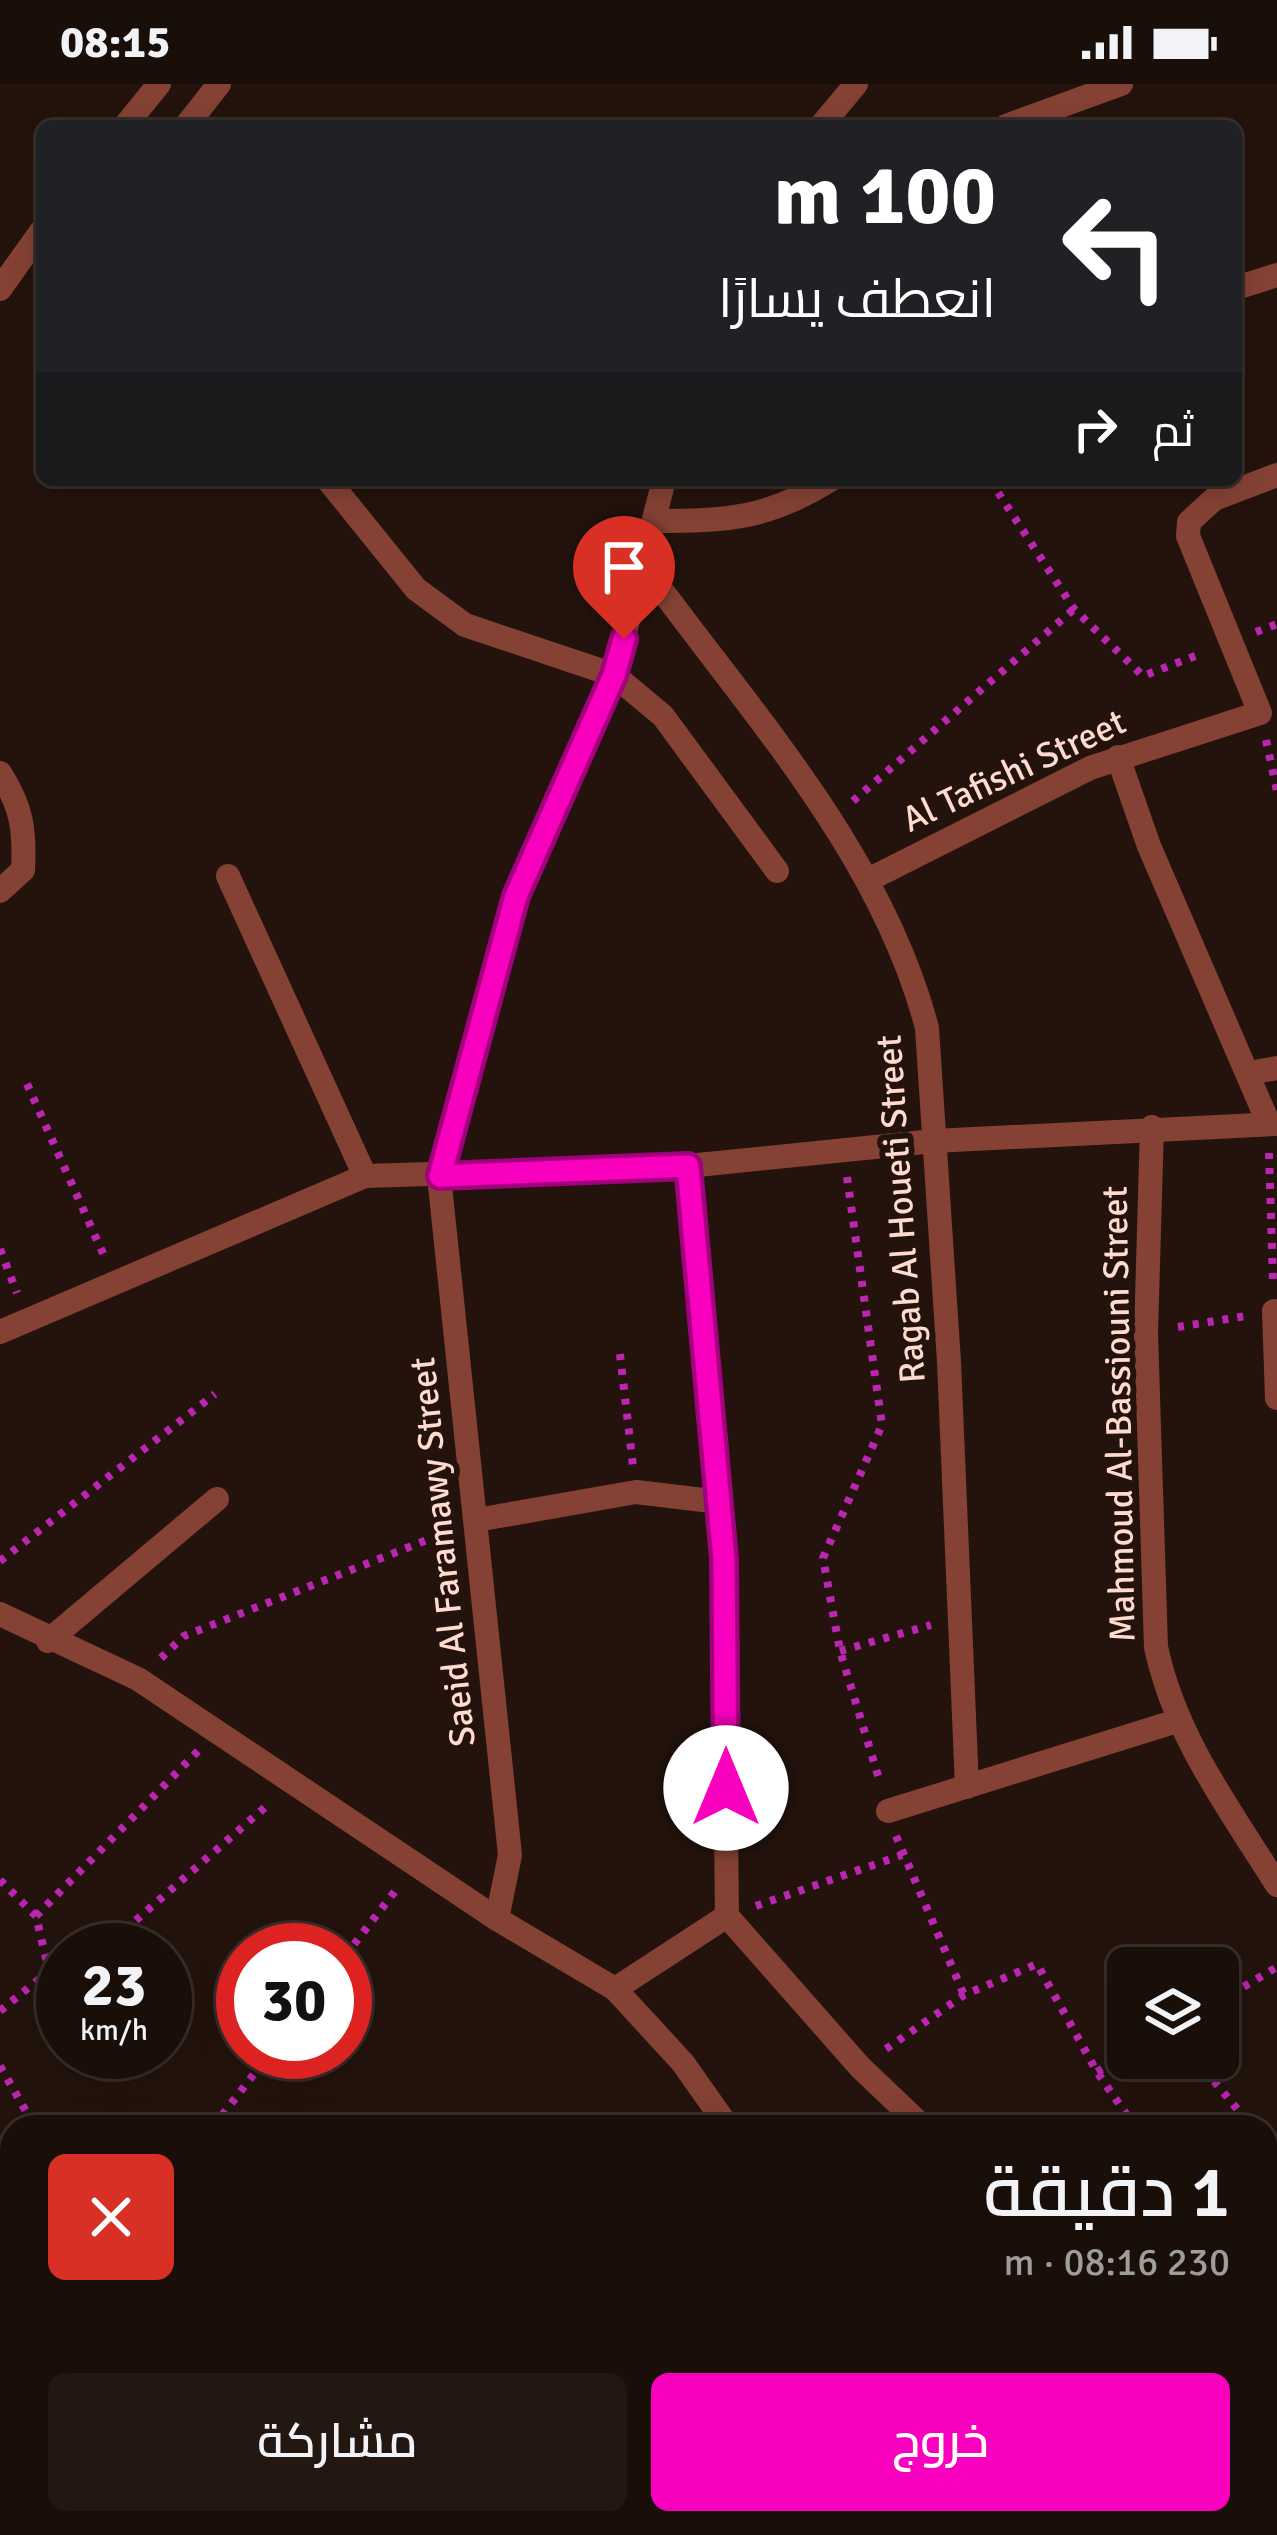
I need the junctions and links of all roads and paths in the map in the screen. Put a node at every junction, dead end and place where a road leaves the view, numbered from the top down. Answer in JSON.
{"nodes":[{"id":1,"x":159,"y":84,"type":"edge"},
{"id":2,"x":219,"y":84,"type":"edge"},
{"id":3,"x":856,"y":84,"type":"edge"},
{"id":4,"x":1121,"y":84,"type":"edge"},
{"id":5,"x":130,"y":120,"type":"edge"},
{"id":6,"x":191,"y":120,"type":"edge"},
{"id":7,"x":826,"y":120,"type":"edge"},
{"id":8,"x":1022,"y":120,"type":"edge"},
{"id":9,"x":36,"y":238,"type":"edge"},
{"id":10,"x":1277,"y":275,"type":"edge"},
{"id":11,"x":1242,"y":286,"type":"edge"},
{"id":12,"x":0,"y":289,"type":"edge"},
{"id":13,"x":1277,"y":475,"type":"edge"},
{"id":14,"x":333,"y":486,"type":"edge"},
{"id":15,"x":663,"y":486,"type":"edge"},
{"id":16,"x":820,"y":486,"type":"edge"},
{"id":17,"x":994,"y":486,"type":"edge"},
{"id":18,"x":655,"y":521,"type":"junction"},
{"id":19,"x":644,"y":566,"type":"junction"},
{"id":20,"x":1074,"y":609,"type":"junction"},
{"id":21,"x":1232,"y":642,"type":"junction"},
{"id":22,"x":614,"y":675,"type":"junction"},
{"id":23,"x":1260,"y":713,"type":"junction"},
{"id":24,"x":1118,"y":757,"type":"junction"},
{"id":25,"x":0,"y":773,"type":"edge"},
{"id":26,"x":1277,"y":791,"type":"edge"},
{"id":27,"x":830,"y":822,"type":"junction"},
{"id":28,"x":778,"y":871,"type":"dead end"},
{"id":29,"x":228,"y":875,"type":"dead end"},
{"id":30,"x":870,"y":879,"type":"junction"},
{"id":31,"x":0,"y":891,"type":"edge"},
{"id":32,"x":1277,"y":1068,"type":"edge"},
{"id":33,"x":1249,"y":1073,"type":"junction"},
{"id":34,"x":27,"y":1084,"type":"dead end"},
{"id":35,"x":1272,"y":1123,"type":"edge"},
{"id":36,"x":1152,"y":1127,"type":"junction"},
{"id":37,"x":934,"y":1141,"type":"junction"},
{"id":38,"x":843,"y":1152,"type":"junction"},
{"id":39,"x":688,"y":1166,"type":"junction"},
{"id":40,"x":365,"y":1176,"type":"junction"},
{"id":41,"x":440,"y":1176,"type":"junction"},
{"id":42,"x":0,"y":1250,"type":"edge"},
{"id":43,"x":117,"y":1285,"type":"junction"},
{"id":44,"x":1274,"y":1311,"type":"junction"},
{"id":45,"x":29,"y":1323,"type":"junction"},
{"id":46,"x":0,"y":1332,"type":"edge"},
{"id":47,"x":1147,"y":1333,"type":"junction"},
{"id":48,"x":620,"y":1354,"type":"dead end"},
{"id":49,"x":215,"y":1394,"type":"dead end"},
{"id":50,"x":1277,"y":1398,"type":"edge"},
{"id":51,"x":636,"y":1492,"type":"junction"},
{"id":52,"x":217,"y":1498,"type":"dead end"},
{"id":53,"x":720,"y":1502,"type":"junction"},
{"id":54,"x":477,"y":1520,"type":"junction"},
{"id":55,"x":0,"y":1561,"type":"edge"},
{"id":56,"x":0,"y":1615,"type":"edge"},
{"id":57,"x":962,"y":1617,"type":"junction"},
{"id":58,"x":48,"y":1641,"type":"junction"},
{"id":59,"x":840,"y":1652,"type":"junction"},
{"id":60,"x":138,"y":1679,"type":"junction"},
{"id":61,"x":1177,"y":1721,"type":"junction"},
{"id":62,"x":215,"y":1732,"type":"junction"},
{"id":63,"x":291,"y":1785,"type":"junction"},
{"id":64,"x":967,"y":1787,"type":"junction"},
{"id":65,"x":888,"y":1811,"type":"junction"},
{"id":66,"x":902,"y":1855,"type":"junction"},
{"id":67,"x":415,"y":1866,"type":"junction"},
{"id":68,"x":0,"y":1880,"type":"edge"},
{"id":69,"x":1277,"y":1885,"type":"edge"},
{"id":70,"x":36,"y":1916,"type":"junction"},
{"id":71,"x":727,"y":1916,"type":"junction"},
{"id":72,"x":496,"y":1919,"type":"junction"},
{"id":73,"x":38,"y":1923,"type":"edge"},
{"id":74,"x":133,"y":1923,"type":"edge"},
{"id":75,"x":371,"y":1923,"type":"edge"},
{"id":76,"x":1277,"y":1967,"type":"edge"},
{"id":77,"x":36,"y":1982,"type":"edge"},
{"id":78,"x":616,"y":1989,"type":"junction"},
{"id":79,"x":1239,"y":1990,"type":"edge"},
{"id":80,"x":964,"y":1995,"type":"junction"},
{"id":81,"x":0,"y":2011,"type":"edge"},
{"id":82,"x":0,"y":2066,"type":"edge"},
{"id":83,"x":1107,"y":2066,"type":"edge"},
{"id":84,"x":860,"y":2067,"type":"junction"},
{"id":85,"x":1097,"y":2072,"type":"junction"},
{"id":86,"x":250,"y":2079,"type":"edge"},
{"id":87,"x":1212,"y":2079,"type":"edge"},
{"id":88,"x":28,"y":2115,"type":"edge"},
{"id":89,"x":222,"y":2115,"type":"edge"},
{"id":90,"x":720,"y":2115,"type":"edge"},
{"id":91,"x":910,"y":2115,"type":"edge"},
{"id":92,"x":1127,"y":2115,"type":"edge"},
{"id":93,"x":1242,"y":2115,"type":"edge"}],
"edges":[{"from":1,"to":5,"type":"street"},
{"from":2,"to":6,"type":"street"},
{"from":3,"to":7,"type":"street"},
{"from":4,"to":8,"type":"street"},
{"from":9,"to":12,"type":"street"},
{"from":10,"to":11,"type":"street"},
{"from":13,"to":21,"type":"street"},
{"from":14,"to":22,"type":"street"},
{"from":15,"to":18,"type":"street"},
{"from":16,"to":18,"type":"street"},
{"from":17,"to":20,"type":"path"},
{"from":18,"to":19,"type":"street"},
{"from":19,"to":22,"type":"street"},
{"from":19,"to":27,"type":"street","name":"Ragab Al Houeti Street"},
{"from":20,"to":21,"type":"path"},
{"from":20,"to":27,"type":"path"},
{"from":21,"to":23,"type":"street"},
{"from":22,"to":28,"type":"street"},
{"from":22,"to":41,"type":"street"},
{"from":23,"to":24,"type":"street","name":"Al Tafishi Street"},
{"from":23,"to":26,"type":"path"},
{"from":24,"to":30,"type":"street","name":"Al Tafishi Street"},
{"from":24,"to":33,"type":"street"},
{"from":25,"to":31,"type":"street"},
{"from":27,"to":30,"type":"street","name":"Ragab Al Houeti Street"},
{"from":29,"to":40,"type":"street"},
{"from":30,"to":37,"type":"street","name":"Ragab Al Houeti Street"},
{"from":32,"to":33,"type":"street"},
{"from":33,"to":35,"type":"street"},
{"from":34,"to":43,"type":"path"},
{"from":35,"to":36,"type":"street"},
{"from":35,"to":44,"type":"path"},
{"from":36,"to":37,"type":"street"},
{"from":36,"to":47,"type":"street","name":"Mahmoud Al-Bassiouni Street"},
{"from":37,"to":38,"type":"street"},
{"from":37,"to":57,"type":"street","name":"Ragab Al Houeti Street"},
{"from":38,"to":39,"type":"street"},
{"from":38,"to":59,"type":"path"},
{"from":39,"to":41,"type":"street"},
{"from":39,"to":53,"type":"street"},
{"from":40,"to":41,"type":"street"},
{"from":40,"to":43,"type":"street"},
{"from":41,"to":54,"type":"street","name":"Saeid Al Faramawy Street"},
{"from":42,"to":45,"type":"path"},
{"from":43,"to":45,"type":"street"},
{"from":44,"to":47,"type":"path"},
{"from":44,"to":50,"type":"street"},
{"from":45,"to":46,"type":"street"},
{"from":47,"to":61,"type":"street","name":"Mahmoud Al-Bassiouni Street"},
{"from":48,"to":51,"type":"path"},
{"from":49,"to":55,"type":"path"},
{"from":51,"to":53,"type":"street"},
{"from":51,"to":54,"type":"street"},
{"from":52,"to":58,"type":"street"},
{"from":53,"to":71,"type":"street"},
{"from":54,"to":60,"type":"path"},
{"from":54,"to":72,"type":"street","name":"Saeid Al Faramawy Street"},
{"from":56,"to":58,"type":"street"},
{"from":57,"to":59,"type":"path"},
{"from":57,"to":64,"type":"street","name":"Ragab Al Houeti Street"},
{"from":58,"to":60,"type":"street"},
{"from":59,"to":65,"type":"path"},
{"from":60,"to":62,"type":"street"},
{"from":61,"to":64,"type":"street"},
{"from":61,"to":69,"type":"street","name":"Mahmoud Al-Bassiouni Street"},
{"from":62,"to":63,"type":"street"},
{"from":62,"to":70,"type":"path"},
{"from":63,"to":67,"type":"street"},
{"from":63,"to":74,"type":"path"},
{"from":64,"to":65,"type":"street"},
{"from":65,"to":66,"type":"path"},
{"from":66,"to":71,"type":"path"},
{"from":66,"to":80,"type":"path"},
{"from":67,"to":72,"type":"street"},
{"from":67,"to":75,"type":"path"},
{"from":68,"to":70,"type":"path"},
{"from":70,"to":73,"type":"path"},
{"from":71,"to":78,"type":"street"},
{"from":71,"to":84,"type":"street"},
{"from":72,"to":78,"type":"street"},
{"from":76,"to":79,"type":"path"},
{"from":77,"to":81,"type":"path"},
{"from":78,"to":90,"type":"street"},
{"from":80,"to":84,"type":"path"},
{"from":80,"to":85,"type":"path"},
{"from":82,"to":88,"type":"path"},
{"from":83,"to":85,"type":"path"},
{"from":84,"to":91,"type":"street"},
{"from":85,"to":92,"type":"path"},
{"from":86,"to":89,"type":"path"},
{"from":87,"to":93,"type":"path"}]}
